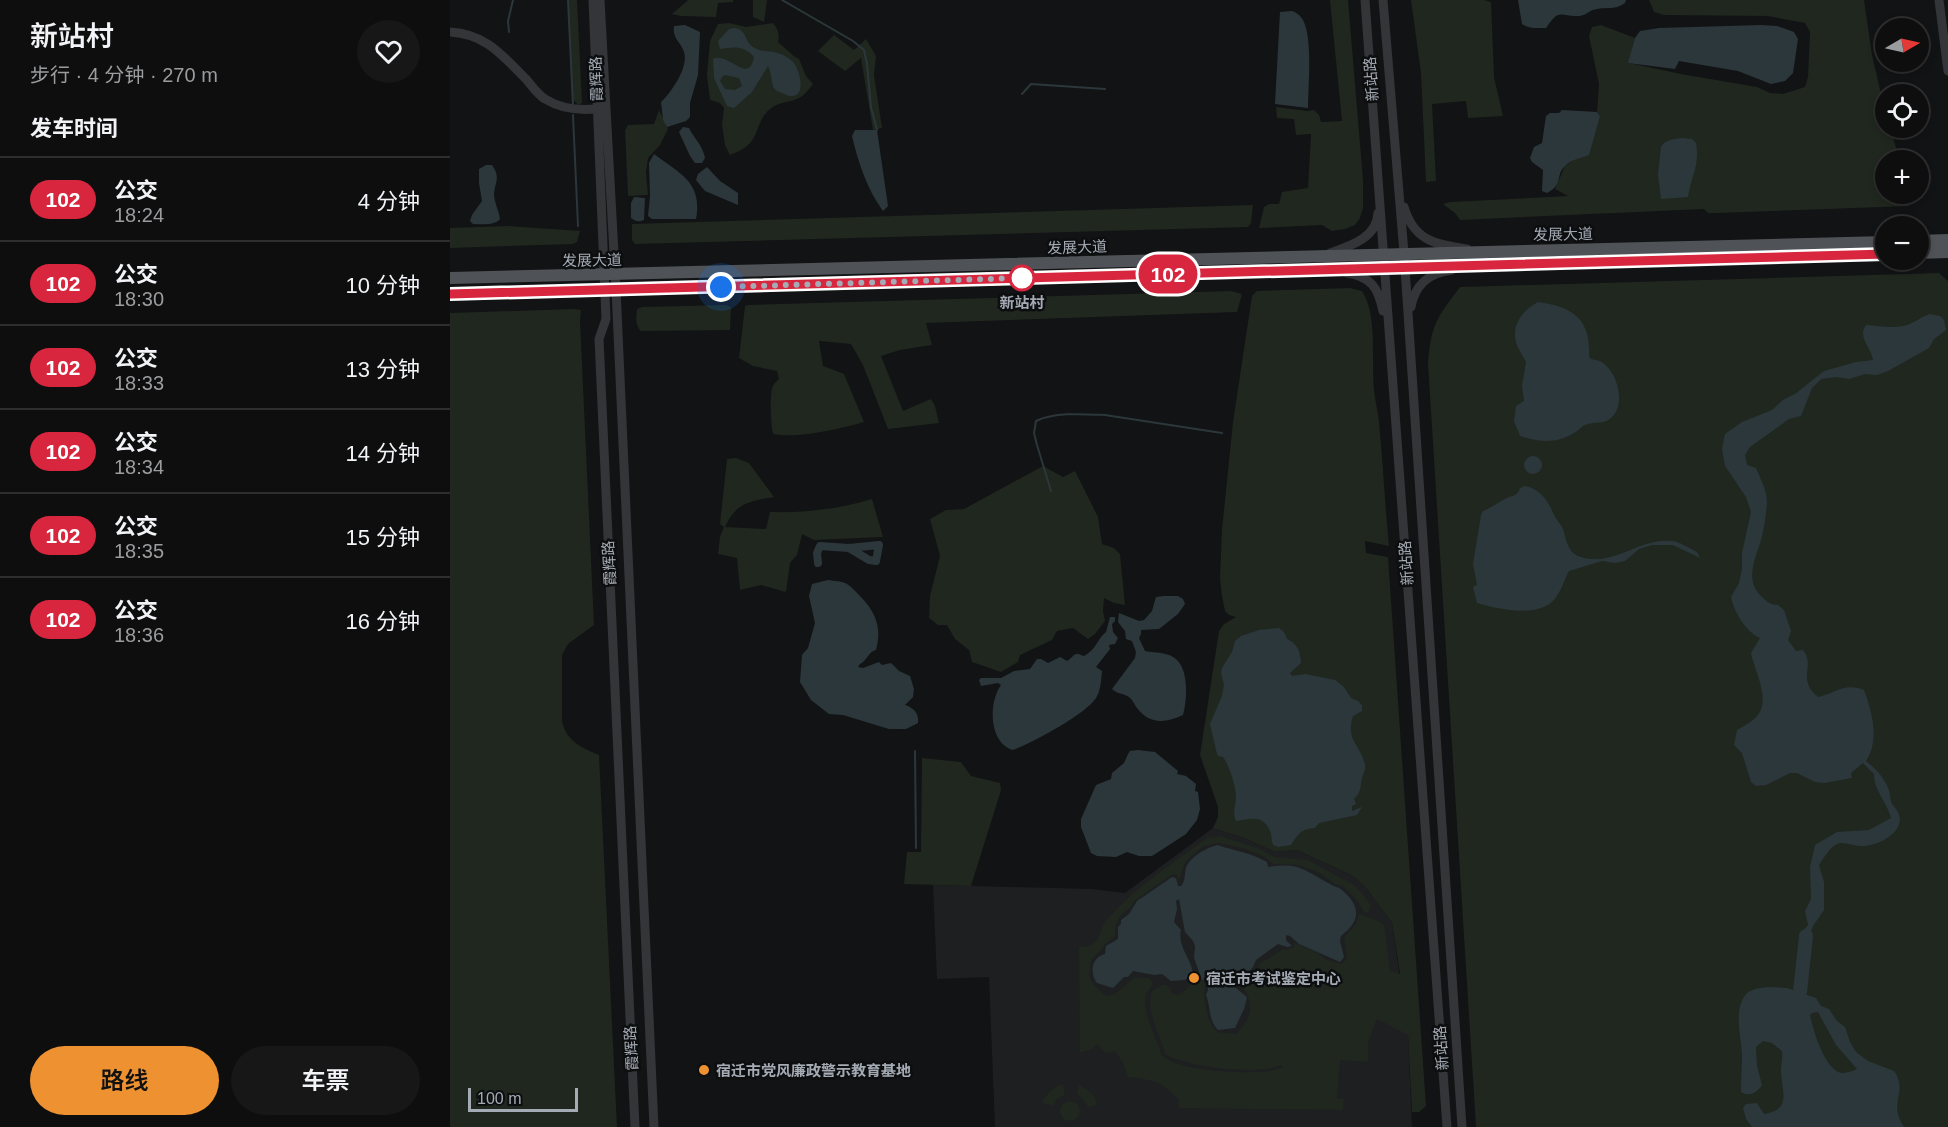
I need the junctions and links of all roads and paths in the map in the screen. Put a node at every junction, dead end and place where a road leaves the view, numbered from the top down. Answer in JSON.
{"nodes":[{"id":1,"x":593,"y":0,"type":"edge"},
{"id":2,"x":600,"y":0,"type":"edge"},
{"id":3,"x":1365,"y":0,"type":"edge"},
{"id":4,"x":1383,"y":0,"type":"edge"},
{"id":5,"x":1939,"y":0,"type":"edge"},
{"id":6,"x":450,"y":32,"type":"edge"},
{"id":7,"x":1948,"y":71,"type":"edge"},
{"id":8,"x":601,"y":108,"type":"junction"},
{"id":9,"x":1378,"y":169,"type":"junction"},
{"id":10,"x":1397,"y":169,"type":"junction"},
{"id":11,"x":1948,"y":240,"type":"edge"},
{"id":12,"x":1929,"y":241,"type":"edge"},
{"id":13,"x":1875,"y":242,"type":"edge"},
{"id":14,"x":1490,"y":251,"type":"junction"},
{"id":15,"x":1948,"y":252,"type":"edge"},
{"id":16,"x":1404,"y":253,"type":"junction"},
{"id":17,"x":1929,"y":253,"type":"edge"},
{"id":18,"x":1384,"y":254,"type":"junction"},
{"id":19,"x":1875,"y":254,"type":"edge"},
{"id":20,"x":1323,"y":255,"type":"junction"},
{"id":21,"x":1490,"y":264,"type":"junction"},
{"id":22,"x":1385,"y":267,"type":"junction"},
{"id":23,"x":1405,"y":267,"type":"junction"},
{"id":24,"x":1323,"y":269,"type":"junction"},
{"id":25,"x":610,"y":275,"type":"junction"},
{"id":26,"x":450,"y":278,"type":"edge"},
{"id":27,"x":611,"y":290,"type":"junction"},
{"id":28,"x":450,"y":294,"type":"edge"},
{"id":29,"x":1390,"y":337,"type":"junction"},
{"id":30,"x":1410,"y":340,"type":"junction"},
{"id":31,"x":635,"y":1127,"type":"edge"},
{"id":32,"x":654,"y":1127,"type":"edge"},
{"id":33,"x":1447,"y":1127,"type":"edge"},
{"id":34,"x":1462,"y":1127,"type":"edge"}],
"edges":[{"from":1,"to":8,"type":"street","name":"霞辉路"},
{"from":2,"to":8,"type":"street","name":"霞辉路"},
{"from":3,"to":9,"type":"street","name":"新站路"},
{"from":4,"to":10,"type":"street","name":"新站路"},
{"from":5,"to":7,"type":"street"},
{"from":6,"to":8,"type":"street"},
{"from":8,"to":25,"type":"street","name":"霞辉路"},
{"from":9,"to":18,"type":"street","name":"新站路"},
{"from":9,"to":20,"type":"street"},
{"from":10,"to":14,"type":"street"},
{"from":10,"to":16,"type":"street","name":"新站路"},
{"from":11,"to":12,"type":"main road"},
{"from":13,"to":14,"type":"main road","name":"发展大道"},
{"from":14,"to":16,"type":"main road","name":"发展大道"},
{"from":15,"to":17,"type":"main road"},
{"from":16,"to":18,"type":"main road","name":"发展大道"},
{"from":16,"to":23,"type":"street","name":"新站路"},
{"from":18,"to":20,"type":"main road","name":"发展大道"},
{"from":18,"to":22,"type":"street","name":"新站路"},
{"from":19,"to":21,"type":"main road","name":"发展大道"},
{"from":20,"to":25,"type":"main road","name":"发展大道"},
{"from":21,"to":23,"type":"main road","name":"发展大道"},
{"from":21,"to":30,"type":"street"},
{"from":22,"to":23,"type":"main road","name":"发展大道"},
{"from":22,"to":24,"type":"main road","name":"发展大道"},
{"from":22,"to":29,"type":"street","name":"新站路"},
{"from":23,"to":30,"type":"street","name":"新站路"},
{"from":24,"to":27,"type":"main road","name":"发展大道"},
{"from":24,"to":29,"type":"street"},
{"from":25,"to":26,"type":"main road","name":"发展大道"},
{"from":25,"to":27,"type":"street","name":"霞辉路"},
{"from":27,"to":28,"type":"main road","name":"发展大道"},
{"from":27,"to":31,"type":"street","name":"霞辉路"},
{"from":27,"to":32,"type":"street","name":"霞辉路"},
{"from":29,"to":33,"type":"street","name":"新站路"},
{"from":30,"to":34,"type":"street","name":"新站路"}]}
